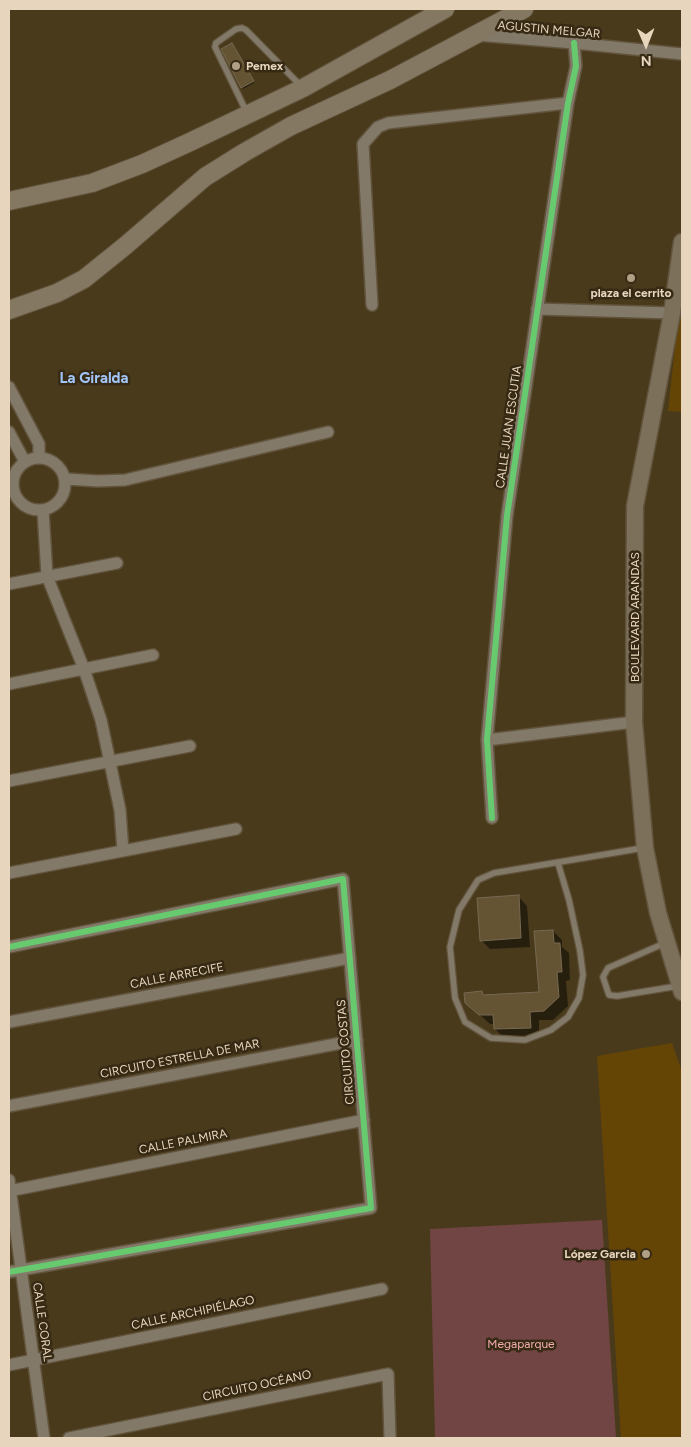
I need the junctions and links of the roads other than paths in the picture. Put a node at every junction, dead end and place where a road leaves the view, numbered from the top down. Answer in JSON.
{"nodes":[{"id":1,"x":445,"y":9,"type":"edge"},
{"id":2,"x":524,"y":9,"type":"edge"},
{"id":3,"x":474,"y":35,"type":"junction"},
{"id":4,"x":574,"y":43,"type":"junction"},
{"id":5,"x":682,"y":54,"type":"edge"},
{"id":6,"x":303,"y":88,"type":"junction"},
{"id":7,"x":568,"y":103,"type":"junction"},
{"id":8,"x":247,"y":114,"type":"junction"},
{"id":9,"x":9,"y":201,"type":"edge"},
{"id":10,"x":682,"y":242,"type":"edge"},
{"id":11,"x":372,"y":305,"type":"dead end"},
{"id":12,"x":537,"y":310,"type":"junction"},
{"id":13,"x":12,"y":312,"type":"edge"},
{"id":14,"x":672,"y":313,"type":"junction"},
{"id":15,"x":9,"y":387,"type":"edge"},
{"id":16,"x":9,"y":432,"type":"edge"},
{"id":17,"x":328,"y":432,"type":"dead end"},
{"id":18,"x":39,"y":457,"type":"junction"},
{"id":19,"x":25,"y":462,"type":"junction"},
{"id":20,"x":66,"y":479,"type":"junction"},
{"id":21,"x":11,"y":487,"type":"edge"},
{"id":22,"x":43,"y":510,"type":"junction"},
{"id":23,"x":117,"y":563,"type":"dead end"},
{"id":24,"x":47,"y":576,"type":"junction"},
{"id":25,"x":9,"y":584,"type":"edge"},
{"id":26,"x":153,"y":655,"type":"dead end"},
{"id":27,"x":84,"y":669,"type":"junction"},
{"id":28,"x":9,"y":684,"type":"edge"},
{"id":29,"x":634,"y":722,"type":"junction"},
{"id":30,"x":487,"y":740,"type":"junction"},
{"id":31,"x":190,"y":746,"type":"dead end"},
{"id":32,"x":111,"y":761,"type":"junction"},
{"id":33,"x":9,"y":781,"type":"edge"},
{"id":34,"x":492,"y":818,"type":"dead end"},
{"id":35,"x":236,"y":829,"type":"dead end"},
{"id":36,"x":645,"y":848,"type":"junction"},
{"id":37,"x":123,"y":851,"type":"junction"},
{"id":38,"x":558,"y":862,"type":"junction"},
{"id":39,"x":9,"y":873,"type":"edge"},
{"id":40,"x":667,"y":942,"type":"junction"},
{"id":41,"x":9,"y":947,"type":"edge"},
{"id":42,"x":350,"y":958,"type":"junction"},
{"id":43,"x":681,"y":988,"type":"edge"},
{"id":44,"x":9,"y":1022,"type":"edge"},
{"id":45,"x":357,"y":1040,"type":"junction"},
{"id":46,"x":9,"y":1106,"type":"edge"},
{"id":47,"x":364,"y":1120,"type":"junction"},
{"id":48,"x":9,"y":1187,"type":"edge"},
{"id":49,"x":21,"y":1270,"type":"junction"},
{"id":50,"x":9,"y":1272,"type":"edge"},
{"id":51,"x":382,"y":1289,"type":"dead end"},
{"id":52,"x":34,"y":1360,"type":"junction"},
{"id":53,"x":9,"y":1365,"type":"edge"},
{"id":54,"x":44,"y":1438,"type":"edge"},
{"id":55,"x":69,"y":1438,"type":"edge"},
{"id":56,"x":390,"y":1438,"type":"edge"}],
"edges":[{"from":1,"to":6,"type":"main road"},
{"from":2,"to":3,"type":"main road"},
{"from":3,"to":4,"type":"street","name":"AGUSTIN MELGAR"},
{"from":3,"to":13,"type":"main road"},
{"from":4,"to":5,"type":"street","name":"AGUSTIN MELGAR"},
{"from":4,"to":7,"type":"street","name":"CALLE JUAN ESCUTIA"},
{"from":6,"to":8,"type":"main road"},
{"from":6,"to":8,"type":"lane"},
{"from":7,"to":11,"type":"street"},
{"from":7,"to":12,"type":"street","name":"CALLE JUAN ESCUTIA"},
{"from":8,"to":9,"type":"main road"},
{"from":10,"to":14,"type":"main road","name":"BOULEVARD ARANDAS"},
{"from":12,"to":14,"type":"street"},
{"from":12,"to":30,"type":"street","name":"CALLE JUAN ESCUTIA"},
{"from":14,"to":29,"type":"main road","name":"BOULEVARD ARANDAS"},
{"from":15,"to":18,"type":"street"},
{"from":16,"to":19,"type":"street"},
{"from":17,"to":20,"type":"street"},
{"from":18,"to":19,"type":"street"},
{"from":18,"to":20,"type":"street"},
{"from":19,"to":21,"type":"street"},
{"from":20,"to":22,"type":"street"},
{"from":21,"to":22,"type":"street"},
{"from":22,"to":24,"type":"street"},
{"from":23,"to":24,"type":"street"},
{"from":24,"to":25,"type":"street"},
{"from":24,"to":27,"type":"street"},
{"from":26,"to":27,"type":"street"},
{"from":27,"to":28,"type":"street"},
{"from":27,"to":32,"type":"street"},
{"from":29,"to":30,"type":"street"},
{"from":29,"to":36,"type":"main road","name":"BOULEVARD ARANDAS"},
{"from":30,"to":34,"type":"street","name":"CALLE JUAN ESCUTIA"},
{"from":31,"to":32,"type":"street"},
{"from":32,"to":33,"type":"street"},
{"from":32,"to":37,"type":"street"},
{"from":35,"to":37,"type":"street"},
{"from":36,"to":38,"type":"lane"},
{"from":36,"to":40,"type":"main road","name":"BOULEVARD ARANDAS"},
{"from":37,"to":39,"type":"street"},
{"from":38,"to":38,"type":"lane"},
{"from":40,"to":43,"type":"main road","name":"BOULEVARD ARANDAS"},
{"from":40,"to":43,"type":"lane"},
{"from":41,"to":42,"type":"street","name":"CIRCUITO COSTAS"},
{"from":42,"to":44,"type":"street","name":"CALLE ARRECIFE"},
{"from":42,"to":45,"type":"street","name":"CIRCUITO COSTAS"},
{"from":45,"to":46,"type":"street","name":"CIRCUITO ESTRELLA DE MAR"},
{"from":45,"to":47,"type":"street","name":"CIRCUITO COSTAS"},
{"from":47,"to":48,"type":"street","name":"CALLE PALMIRA"},
{"from":47,"to":49,"type":"street","name":"CIRCUITO COSTAS"},
{"from":48,"to":49,"type":"street","name":"CALLE CORAL"},
{"from":49,"to":50,"type":"street"},
{"from":49,"to":52,"type":"street","name":"CALLE CORAL"},
{"from":51,"to":52,"type":"street","name":"CALLE ARCHIPIÉLAGO"},
{"from":52,"to":53,"type":"street","name":"CALLE ARCHIPIÉLAGO"},
{"from":52,"to":54,"type":"street","name":"CALLE CORAL"},
{"from":55,"to":56,"type":"street","name":"CIRCUITO OCÉANO"}]}
